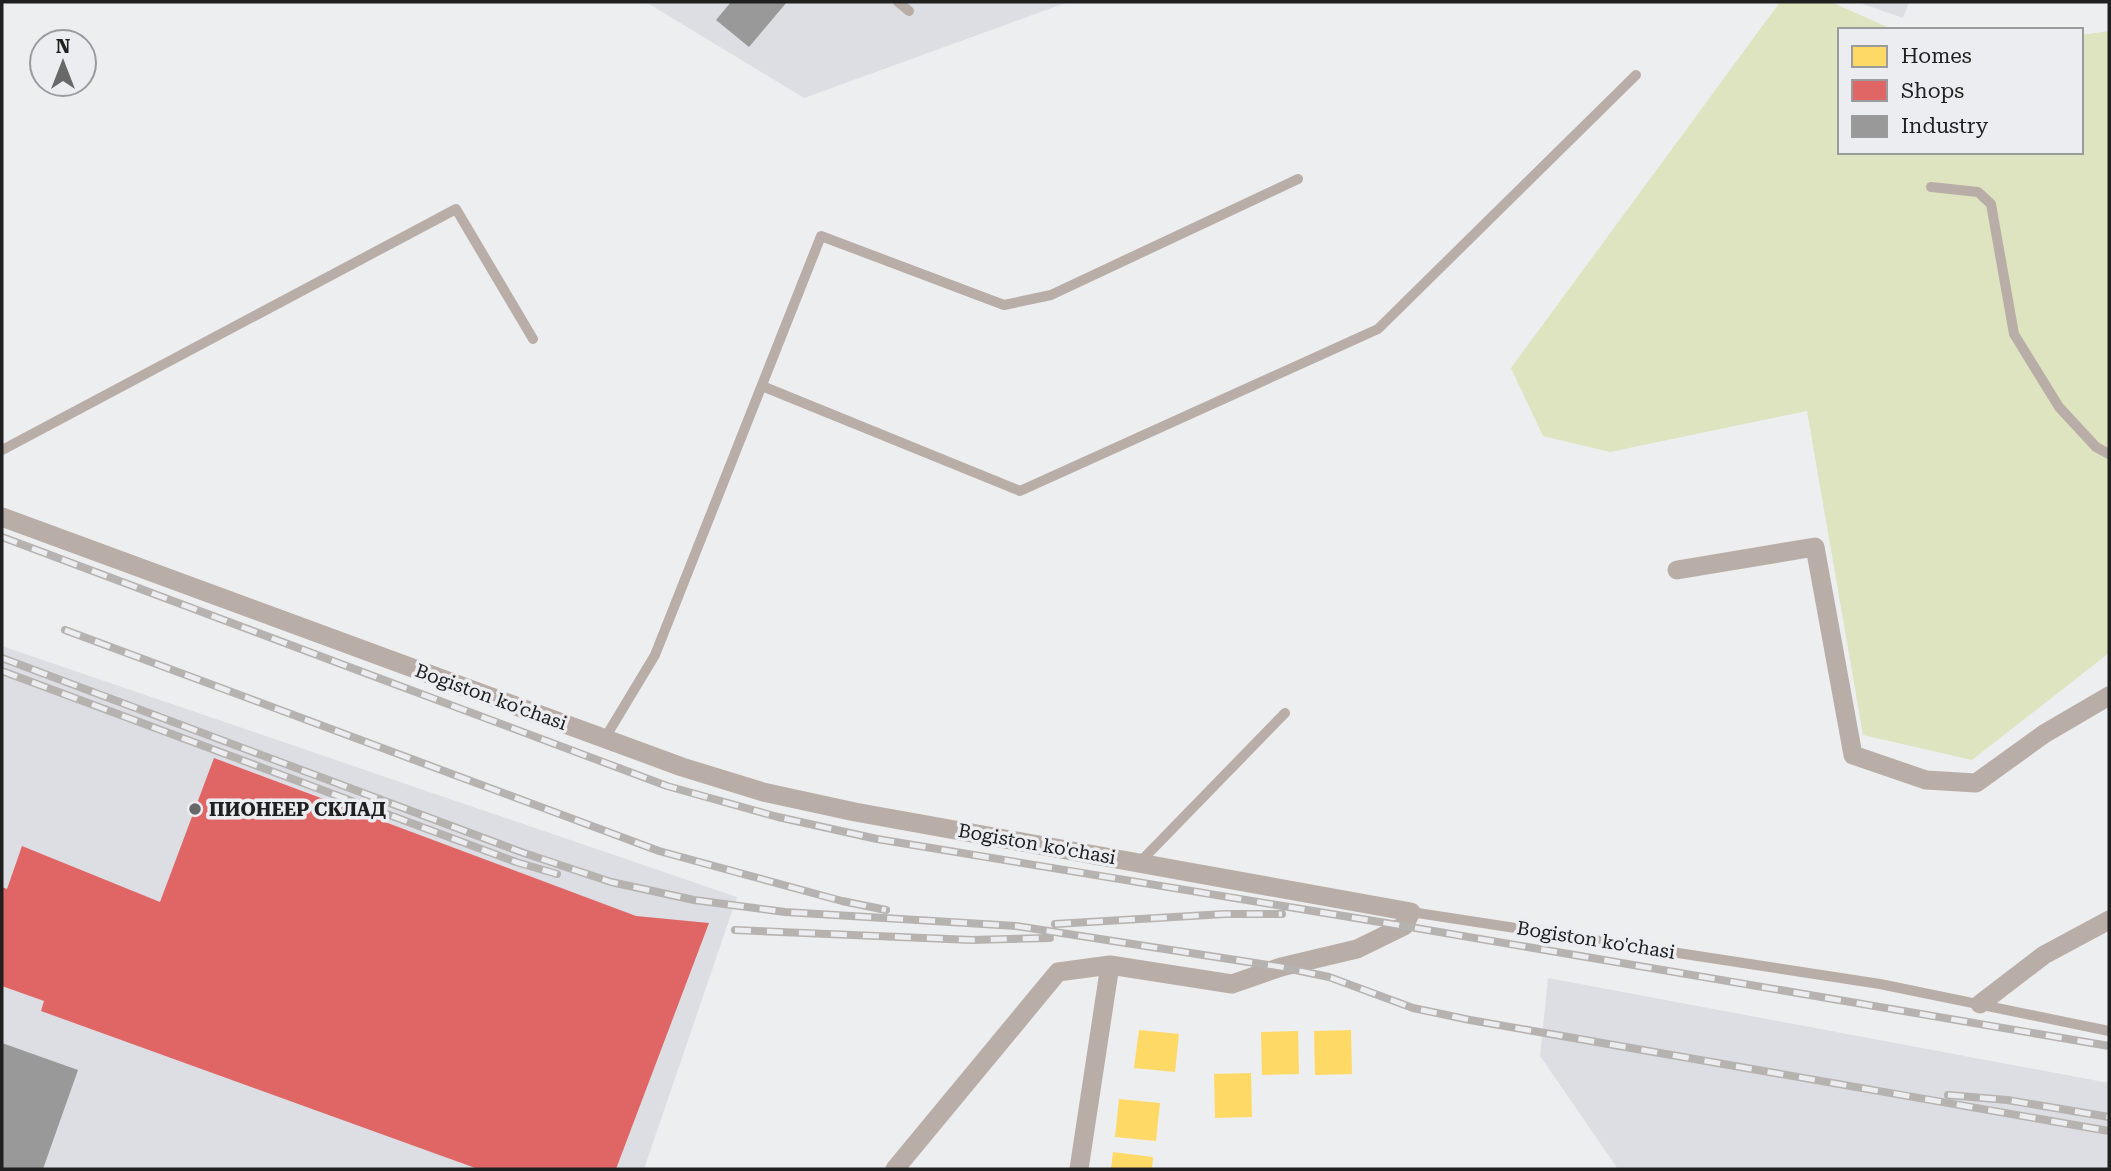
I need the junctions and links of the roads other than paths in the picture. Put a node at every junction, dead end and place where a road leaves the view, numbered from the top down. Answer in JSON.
{"nodes":[{"id":1,"x":898,"y":2,"type":"edge"},
{"id":2,"x":909,"y":11,"type":"dead end"},
{"id":3,"x":1636,"y":75,"type":"dead end"},
{"id":4,"x":1298,"y":179,"type":"dead end"},
{"id":5,"x":1931,"y":187,"type":"dead end"},
{"id":6,"x":533,"y":339,"type":"dead end"},
{"id":7,"x":762,"y":386,"type":"junction"},
{"id":8,"x":2,"y":450,"type":"edge"},
{"id":9,"x":2109,"y":454,"type":"edge"},
{"id":10,"x":2,"y":517,"type":"edge"},
{"id":11,"x":1678,"y":570,"type":"dead end"},
{"id":12,"x":2109,"y":696,"type":"edge"},
{"id":13,"x":1285,"y":713,"type":"dead end"},
{"id":14,"x":605,"y":738,"type":"junction"},
{"id":15,"x":1140,"y":862,"type":"junction"},
{"id":16,"x":1411,"y":912,"type":"junction"},
{"id":17,"x":2109,"y":920,"type":"edge"},
{"id":18,"x":1110,"y":965,"type":"junction"},
{"id":19,"x":1980,"y":1004,"type":"junction"},
{"id":20,"x":2109,"y":1031,"type":"edge"},
{"id":21,"x":895,"y":1169,"type":"edge"},
{"id":22,"x":1079,"y":1169,"type":"edge"}],
"edges":[{"from":1,"to":2,"type":"lane"},
{"from":3,"to":7,"type":"lane"},
{"from":4,"to":7,"type":"lane"},
{"from":5,"to":9,"type":"lane"},
{"from":6,"to":8,"type":"lane"},
{"from":7,"to":14,"type":"lane"},
{"from":10,"to":14,"type":"street","name":"Bogiston ko'chasi"},
{"from":11,"to":12,"type":"street"},
{"from":13,"to":15,"type":"lane"},
{"from":14,"to":15,"type":"street","name":"Bogiston ko'chasi"},
{"from":15,"to":16,"type":"street","name":"Bogiston ko'chasi"},
{"from":16,"to":18,"type":"street"},
{"from":16,"to":19,"type":"lane","name":"Bogiston ko'chasi"},
{"from":17,"to":19,"type":"street"},
{"from":18,"to":21,"type":"street"},
{"from":18,"to":22,"type":"street"},
{"from":19,"to":20,"type":"lane","name":"Bogiston ko'chasi"}]}
